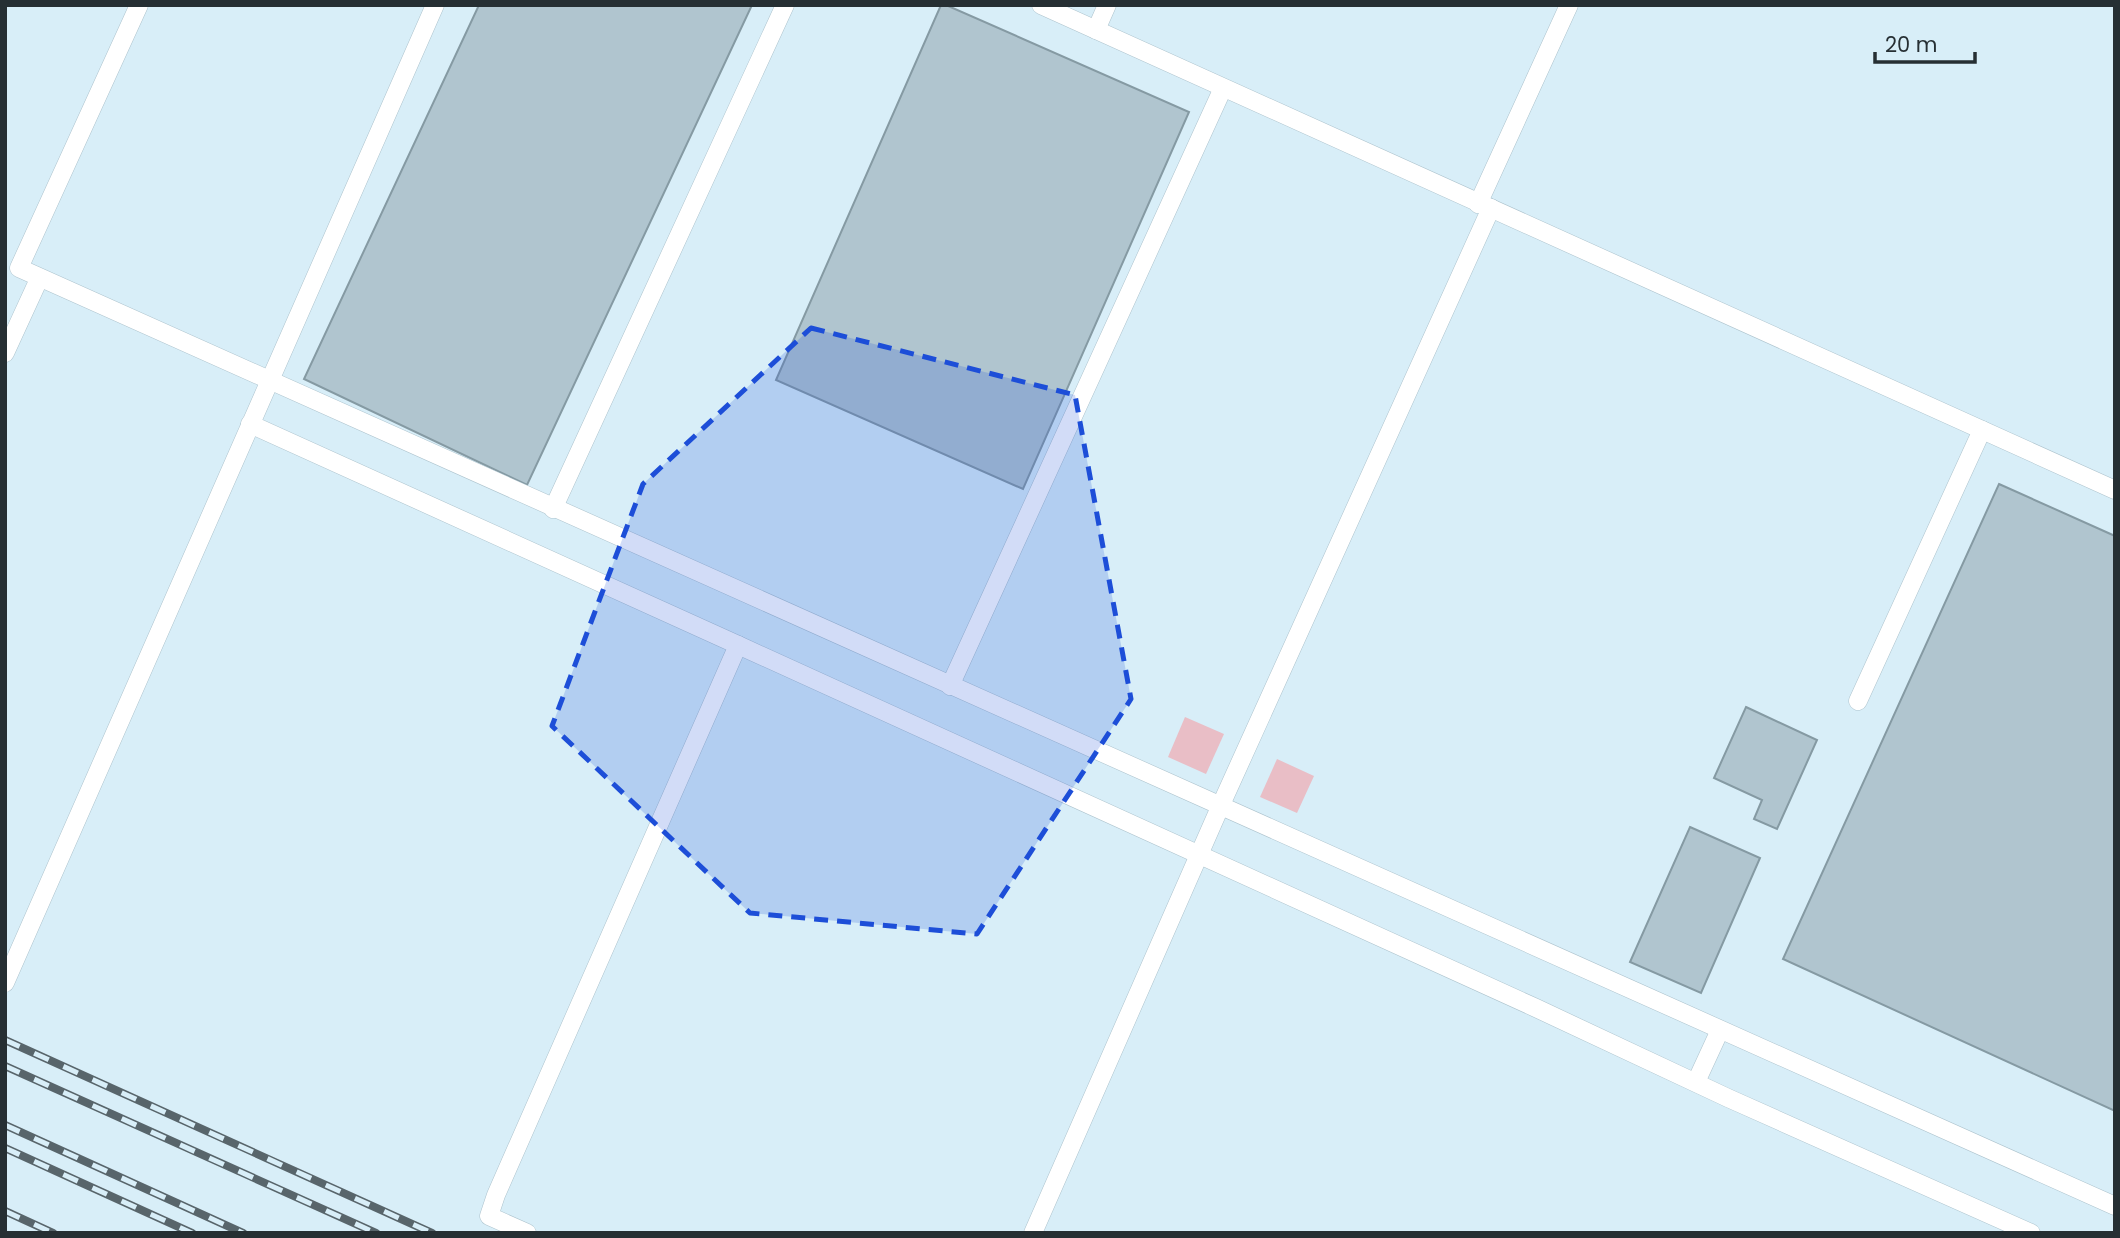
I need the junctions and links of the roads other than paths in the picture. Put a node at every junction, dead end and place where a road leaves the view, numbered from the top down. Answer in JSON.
{"nodes":[{"id":1,"x":139,"y":5,"type":"edge"},
{"id":2,"x":435,"y":5,"type":"edge"},
{"id":3,"x":785,"y":5,"type":"edge"},
{"id":4,"x":1041,"y":5,"type":"edge"},
{"id":5,"x":1107,"y":5,"type":"edge"},
{"id":6,"x":1569,"y":5,"type":"edge"},
{"id":7,"x":1096,"y":30,"type":"junction"},
{"id":8,"x":1223,"y":88,"type":"junction"},
{"id":9,"x":1485,"y":206,"type":"junction"},
{"id":10,"x":12,"y":265,"type":"edge"},
{"id":11,"x":39,"y":279,"type":"junction"},
{"id":12,"x":5,"y":353,"type":"edge"},
{"id":13,"x":269,"y":382,"type":"junction"},
{"id":14,"x":250,"y":424,"type":"junction"},
{"id":15,"x":1982,"y":430,"type":"junction"},
{"id":16,"x":2115,"y":490,"type":"edge"},
{"id":17,"x":553,"y":509,"type":"junction"},
{"id":18,"x":738,"y":645,"type":"junction"},
{"id":19,"x":950,"y":686,"type":"junction"},
{"id":20,"x":1858,"y":701,"type":"dead end"},
{"id":21,"x":1220,"y":807,"type":"junction"},
{"id":22,"x":1200,"y":855,"type":"junction"},
{"id":23,"x":5,"y":983,"type":"edge"},
{"id":24,"x":1720,"y":1030,"type":"junction"},
{"id":25,"x":1696,"y":1082,"type":"junction"},
{"id":26,"x":2115,"y":1206,"type":"edge"},
{"id":27,"x":527,"y":1233,"type":"edge"},
{"id":28,"x":1033,"y":1233,"type":"edge"},
{"id":29,"x":2031,"y":1233,"type":"edge"}],
"edges":[{"from":1,"to":10,"type":"lane"},
{"from":2,"to":13,"type":"lane"},
{"from":3,"to":17,"type":"lane"},
{"from":4,"to":7,"type":"lane"},
{"from":5,"to":7,"type":"lane"},
{"from":6,"to":9,"type":"lane"},
{"from":7,"to":8,"type":"lane"},
{"from":8,"to":9,"type":"lane"},
{"from":8,"to":19,"type":"lane"},
{"from":9,"to":15,"type":"lane"},
{"from":9,"to":21,"type":"lane"},
{"from":10,"to":11,"type":"lane"},
{"from":11,"to":12,"type":"lane"},
{"from":11,"to":13,"type":"lane"},
{"from":13,"to":14,"type":"lane"},
{"from":13,"to":17,"type":"lane"},
{"from":14,"to":18,"type":"lane"},
{"from":14,"to":23,"type":"lane"},
{"from":15,"to":16,"type":"lane"},
{"from":15,"to":20,"type":"lane"},
{"from":17,"to":19,"type":"lane"},
{"from":18,"to":22,"type":"lane"},
{"from":18,"to":27,"type":"lane"},
{"from":19,"to":21,"type":"lane"},
{"from":21,"to":22,"type":"lane"},
{"from":21,"to":24,"type":"lane"},
{"from":22,"to":25,"type":"lane"},
{"from":22,"to":28,"type":"lane"},
{"from":24,"to":25,"type":"lane"},
{"from":24,"to":26,"type":"lane"},
{"from":25,"to":29,"type":"lane"}]}
